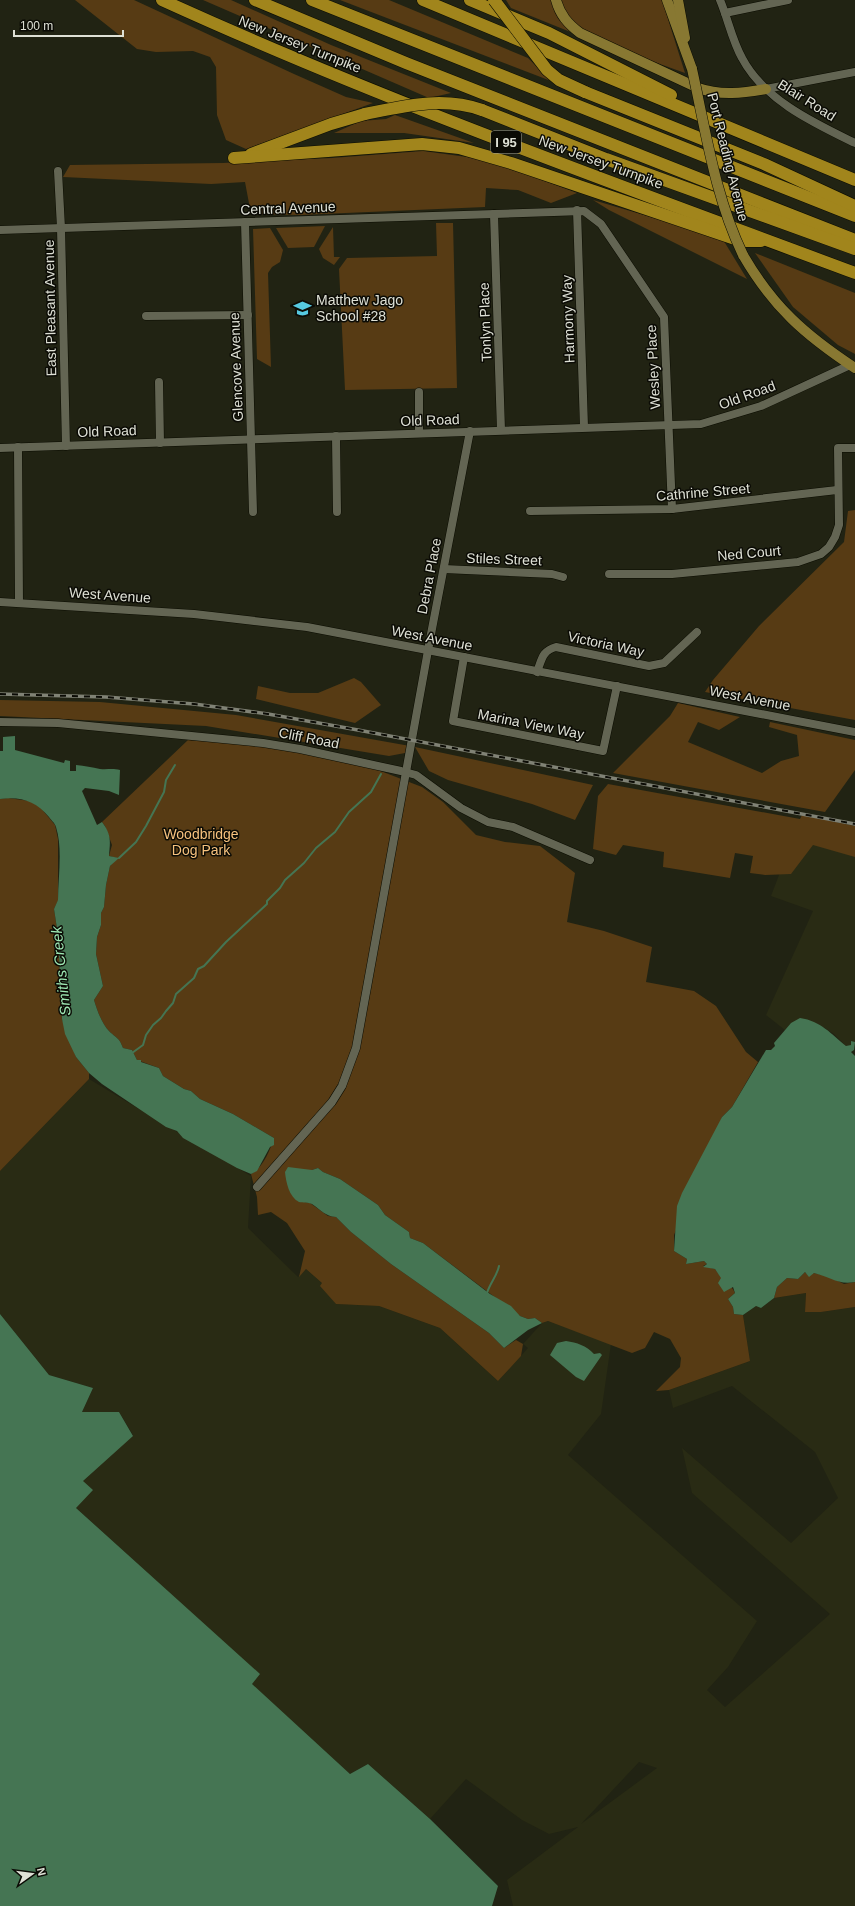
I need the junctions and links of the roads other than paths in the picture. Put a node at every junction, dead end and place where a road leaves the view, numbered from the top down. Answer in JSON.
{"nodes":[{"id":1,"x":162,"y":0,"type":"edge"},
{"id":2,"x":255,"y":0,"type":"edge"},
{"id":3,"x":312,"y":0,"type":"edge"},
{"id":4,"x":423,"y":0,"type":"edge"},
{"id":5,"x":470,"y":0,"type":"edge"},
{"id":6,"x":494,"y":0,"type":"edge"},
{"id":7,"x":556,"y":0,"type":"edge"},
{"id":8,"x":667,"y":0,"type":"edge"},
{"id":9,"x":678,"y":0,"type":"edge"},
{"id":10,"x":720,"y":0,"type":"edge"},
{"id":11,"x":788,"y":0,"type":"edge"},
{"id":12,"x":725,"y":13,"type":"junction"},
{"id":13,"x":692,"y":69,"type":"junction"},
{"id":14,"x":855,"y":72,"type":"edge"},
{"id":15,"x":766,"y":89,"type":"junction"},
{"id":16,"x":757,"y":139,"type":"junction"},
{"id":17,"x":855,"y":143,"type":"edge"},
{"id":18,"x":58,"y":171,"type":"dead end"},
{"id":19,"x":855,"y":180,"type":"edge"},
{"id":20,"x":855,"y":206,"type":"edge"},
{"id":21,"x":577,"y":210,"type":"junction"},
{"id":22,"x":494,"y":214,"type":"junction"},
{"id":23,"x":855,"y":216,"type":"edge"},
{"id":24,"x":244,"y":222,"type":"junction"},
{"id":25,"x":61,"y":228,"type":"junction"},
{"id":26,"x":0,"y":230,"type":"edge"},
{"id":27,"x":855,"y":240,"type":"edge"},
{"id":28,"x":770,"y":241,"type":"junction"},
{"id":29,"x":855,"y":250,"type":"edge"},
{"id":30,"x":855,"y":273,"type":"edge"},
{"id":31,"x":248,"y":315,"type":"junction"},
{"id":32,"x":146,"y":316,"type":"dead end"},
{"id":33,"x":852,"y":367,"type":"edge"},
{"id":34,"x":159,"y":382,"type":"dead end"},
{"id":35,"x":419,"y":392,"type":"dead end"},
{"id":36,"x":669,"y":425,"type":"junction"},
{"id":37,"x":584,"y":427,"type":"junction"},
{"id":38,"x":501,"y":430,"type":"junction"},
{"id":39,"x":470,"y":431,"type":"junction"},
{"id":40,"x":419,"y":433,"type":"junction"},
{"id":41,"x":336,"y":436,"type":"junction"},
{"id":42,"x":252,"y":440,"type":"junction"},
{"id":43,"x":160,"y":443,"type":"junction"},
{"id":44,"x":66,"y":446,"type":"junction"},
{"id":45,"x":0,"y":448,"type":"edge"},
{"id":46,"x":18,"y":448,"type":"junction"},
{"id":47,"x":855,"y":448,"type":"edge"},
{"id":48,"x":837,"y":490,"type":"junction"},
{"id":49,"x":672,"y":510,"type":"junction"},
{"id":50,"x":530,"y":511,"type":"dead end"},
{"id":51,"x":253,"y":512,"type":"dead end"},
{"id":52,"x":337,"y":512,"type":"dead end"},
{"id":53,"x":444,"y":569,"type":"junction"},
{"id":54,"x":609,"y":574,"type":"dead end"},
{"id":55,"x":563,"y":577,"type":"dead end"},
{"id":56,"x":0,"y":602,"type":"edge"},
{"id":57,"x":19,"y":602,"type":"junction"},
{"id":58,"x":697,"y":632,"type":"dead end"},
{"id":59,"x":428,"y":650,"type":"junction"},
{"id":60,"x":464,"y":657,"type":"junction"},
{"id":61,"x":537,"y":672,"type":"junction"},
{"id":62,"x":617,"y":686,"type":"junction"},
{"id":63,"x":0,"y":722,"type":"edge"},
{"id":64,"x":855,"y":732,"type":"edge"},
{"id":65,"x":407,"y":772,"type":"junction"},
{"id":66,"x":590,"y":860,"type":"dead end"},
{"id":67,"x":257,"y":1187,"type":"dead end"}],
"edges":[{"from":1,"to":28,"type":"highway","name":"New Jersey Turnpike","number":"I 95"},
{"from":2,"to":27,"type":"highway","name":"New Jersey Turnpike","number":"I 95"},
{"from":3,"to":23,"type":"highway"},
{"from":4,"to":16,"type":"highway"},
{"from":5,"to":16,"type":"highway"},
{"from":6,"to":20,"type":"highway","bridge":true},
{"from":7,"to":15,"type":"main road"},
{"from":8,"to":13,"type":"main road"},
{"from":9,"to":13,"type":"main road","name":"Port Reading Avenue"},
{"from":10,"to":12,"type":"street"},
{"from":11,"to":12,"type":"street"},
{"from":12,"to":15,"type":"street"},
{"from":13,"to":33,"type":"main road","name":"Port Reading Avenue","bridge":true},
{"from":14,"to":15,"type":"street"},
{"from":15,"to":17,"type":"street","name":"Blair Road"},
{"from":16,"to":19,"type":"highway"},
{"from":18,"to":25,"type":"street","name":"East Pleasant Avenue"},
{"from":21,"to":22,"type":"street","name":"Central Avenue"},
{"from":21,"to":36,"type":"street","name":"Wesley Place"},
{"from":21,"to":37,"type":"street","name":"Harmony Way"},
{"from":22,"to":24,"type":"street","name":"Central Avenue"},
{"from":22,"to":38,"type":"street","name":"Tonlyn Place"},
{"from":24,"to":25,"type":"street","name":"Central Avenue"},
{"from":24,"to":31,"type":"street","name":"Glencove Avenue"},
{"from":25,"to":26,"type":"street","name":"Central Avenue"},
{"from":25,"to":44,"type":"street","name":"East Pleasant Avenue"},
{"from":28,"to":29,"type":"highway","bridge":true},
{"from":28,"to":30,"type":"highway","name":"New Jersey Turnpike","number":"I 95"},
{"from":31,"to":32,"type":"street"},
{"from":31,"to":42,"type":"street","name":"Glencove Avenue"},
{"from":33,"to":36,"type":"street","name":"Old Road"},
{"from":34,"to":43,"type":"street"},
{"from":35,"to":40,"type":"street"},
{"from":36,"to":37,"type":"street","name":"Old Road"},
{"from":36,"to":49,"type":"street","name":"Wesley Place"},
{"from":37,"to":38,"type":"street","name":"Old Road"},
{"from":38,"to":39,"type":"street","name":"Old Road"},
{"from":39,"to":40,"type":"street","name":"Old Road"},
{"from":39,"to":53,"type":"street","name":"Debra Place"},
{"from":40,"to":41,"type":"street","name":"Old Road"},
{"from":41,"to":42,"type":"street","name":"Old Road"},
{"from":41,"to":52,"type":"street"},
{"from":42,"to":43,"type":"street","name":"Old Road"},
{"from":42,"to":51,"type":"street","name":"Glencove Avenue"},
{"from":43,"to":44,"type":"street","name":"Old Road"},
{"from":44,"to":46,"type":"street","name":"Old Road"},
{"from":45,"to":46,"type":"street","name":"Old Road"},
{"from":46,"to":57,"type":"street"},
{"from":47,"to":48,"type":"street"},
{"from":48,"to":49,"type":"street","name":"Cathrine Street"},
{"from":48,"to":54,"type":"street","name":"Ned Court"},
{"from":49,"to":50,"type":"street","name":"Cathrine Street"},
{"from":53,"to":55,"type":"street","name":"Stiles Street"},
{"from":53,"to":59,"type":"street","name":"Debra Place"},
{"from":56,"to":57,"type":"street","name":"West Avenue"},
{"from":57,"to":59,"type":"street","name":"West Avenue"},
{"from":58,"to":61,"type":"street","name":"Victoria Way"},
{"from":59,"to":60,"type":"street","name":"West Avenue"},
{"from":59,"to":65,"type":"street","name":"Debra Place"},
{"from":60,"to":61,"type":"street","name":"West Avenue"},
{"from":60,"to":62,"type":"street","name":"Marina View Way"},
{"from":61,"to":62,"type":"street","name":"West Avenue"},
{"from":62,"to":64,"type":"street","name":"West Avenue"},
{"from":63,"to":65,"type":"street","name":"Cliff Road"},
{"from":65,"to":66,"type":"street","name":"Cliff Road"},
{"from":65,"to":67,"type":"street","name":"Debra Place"}]}
